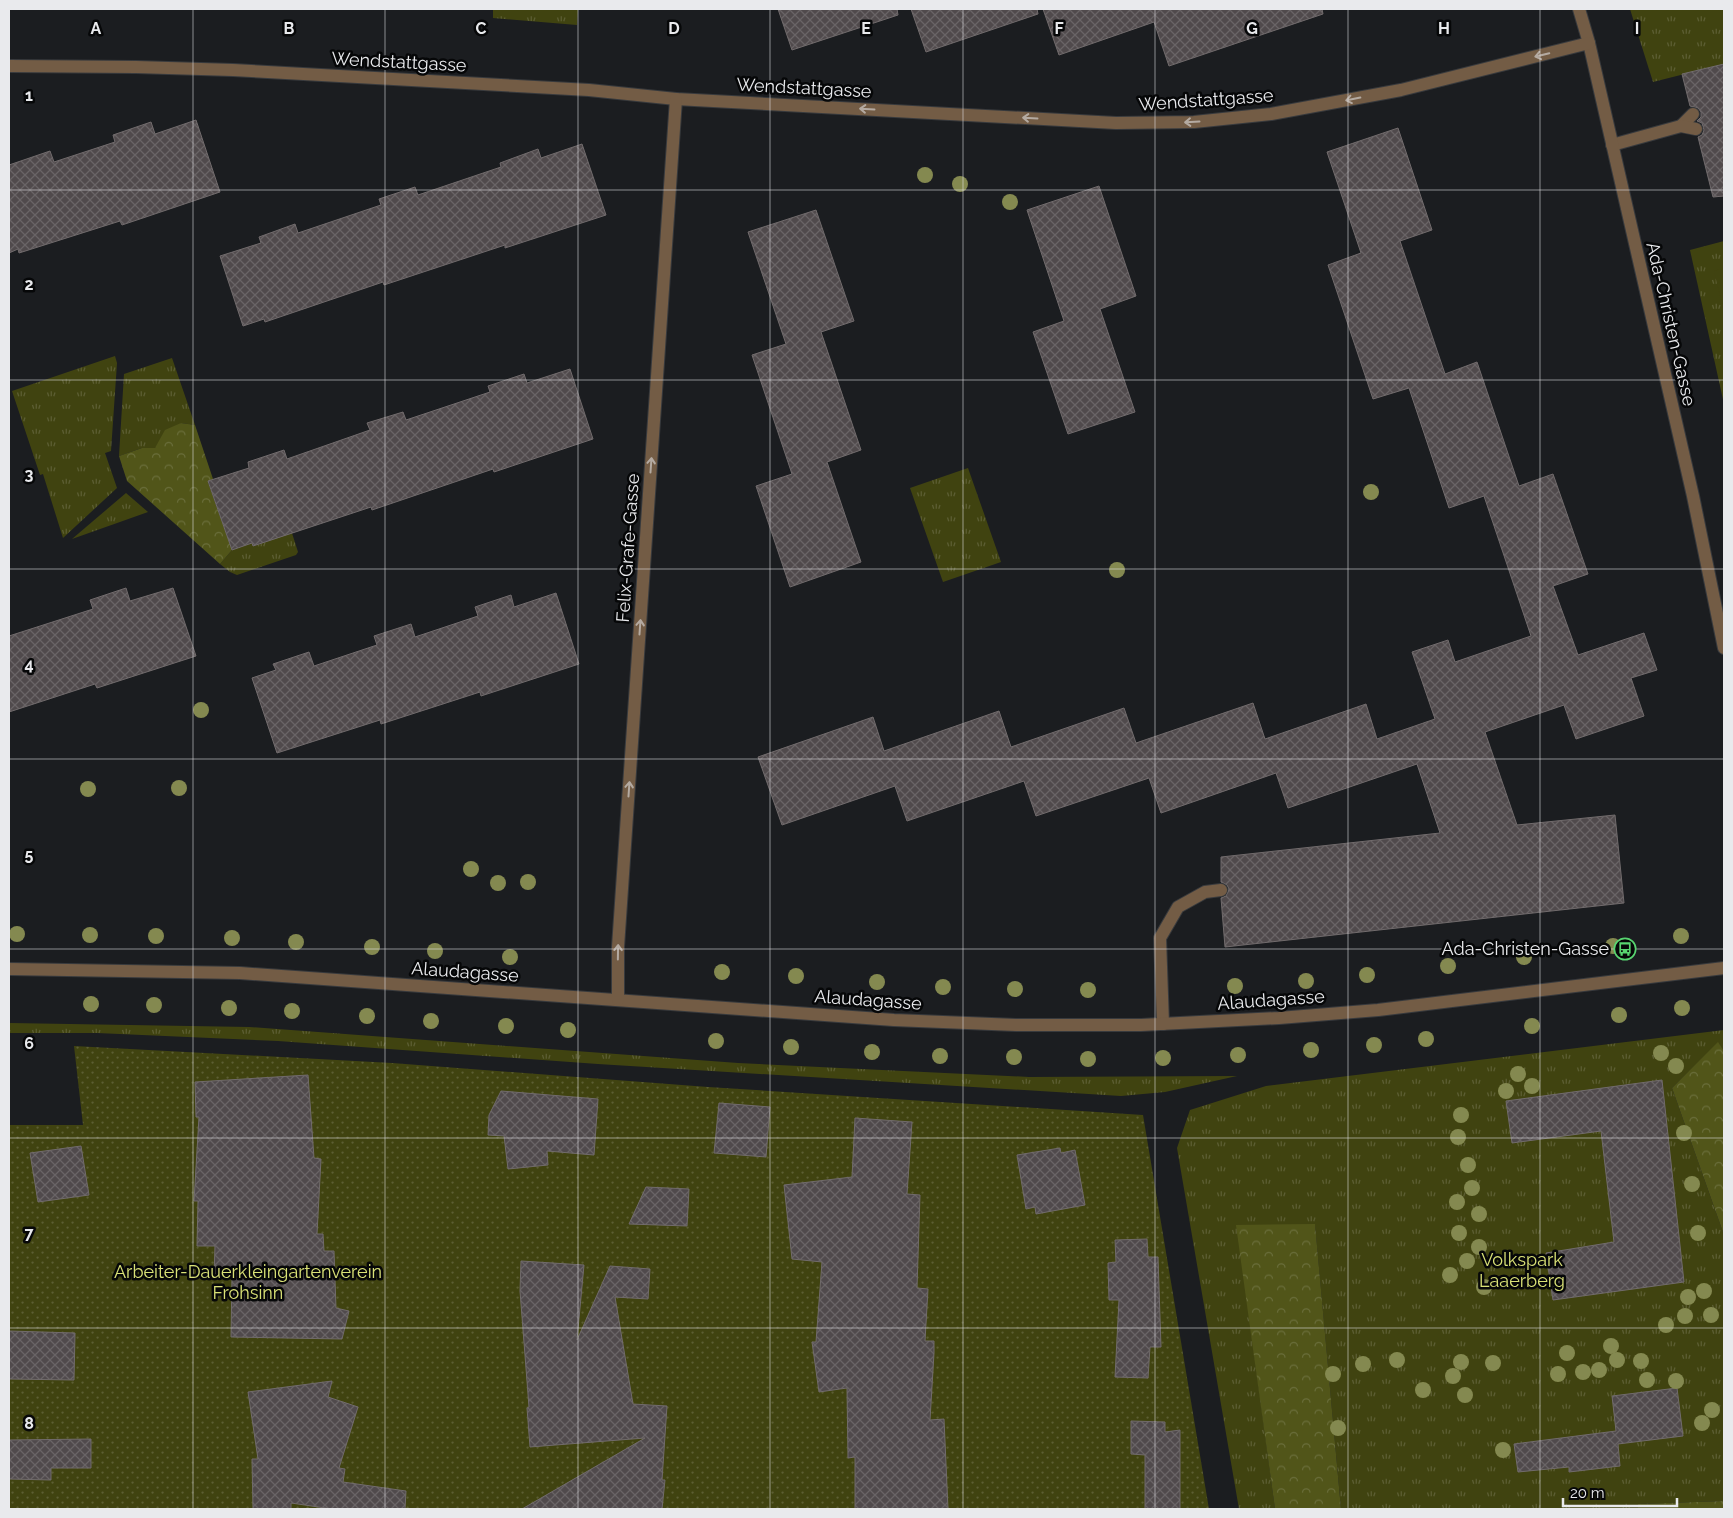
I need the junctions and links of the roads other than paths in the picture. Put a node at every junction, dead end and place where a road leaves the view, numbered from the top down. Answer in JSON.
{"nodes":[{"id":1,"x":1579,"y":9,"type":"edge"},
{"id":2,"x":1589,"y":43,"type":"junction"},
{"id":3,"x":9,"y":66,"type":"edge"},
{"id":4,"x":676,"y":99,"type":"junction"},
{"id":5,"x":1693,"y":114,"type":"dead end"},
{"id":6,"x":1681,"y":126,"type":"junction"},
{"id":7,"x":1696,"y":129,"type":"dead end"},
{"id":8,"x":1612,"y":145,"type":"junction"},
{"id":9,"x":1724,"y":648,"type":"edge"},
{"id":10,"x":1221,"y":890,"type":"dead end"},
{"id":11,"x":1724,"y":968,"type":"edge"},
{"id":12,"x":9,"y":969,"type":"edge"},
{"id":13,"x":618,"y":1000,"type":"junction"},
{"id":14,"x":1163,"y":1024,"type":"junction"}],
"edges":[{"from":1,"to":2,"type":"street","name":"Ada-Christen-Gasse"},
{"from":2,"to":4,"type":"street","name":"Wendstattgasse","one_way":true},
{"from":2,"to":8,"type":"street","name":"Ada-Christen-Gasse"},
{"from":3,"to":4,"type":"street","name":"Wendstattgasse"},
{"from":13,"to":4,"type":"street","name":"Felix-Grafe-Gasse","one_way":true},
{"from":5,"to":6,"type":"street"},
{"from":6,"to":7,"type":"street"},
{"from":6,"to":8,"type":"street"},
{"from":8,"to":9,"type":"street","name":"Ada-Christen-Gasse"},
{"from":10,"to":14,"type":"street"},
{"from":11,"to":14,"type":"street","name":"Alaudagasse"},
{"from":12,"to":13,"type":"street","name":"Alaudagasse"},
{"from":13,"to":14,"type":"street","name":"Alaudagasse"}]}
